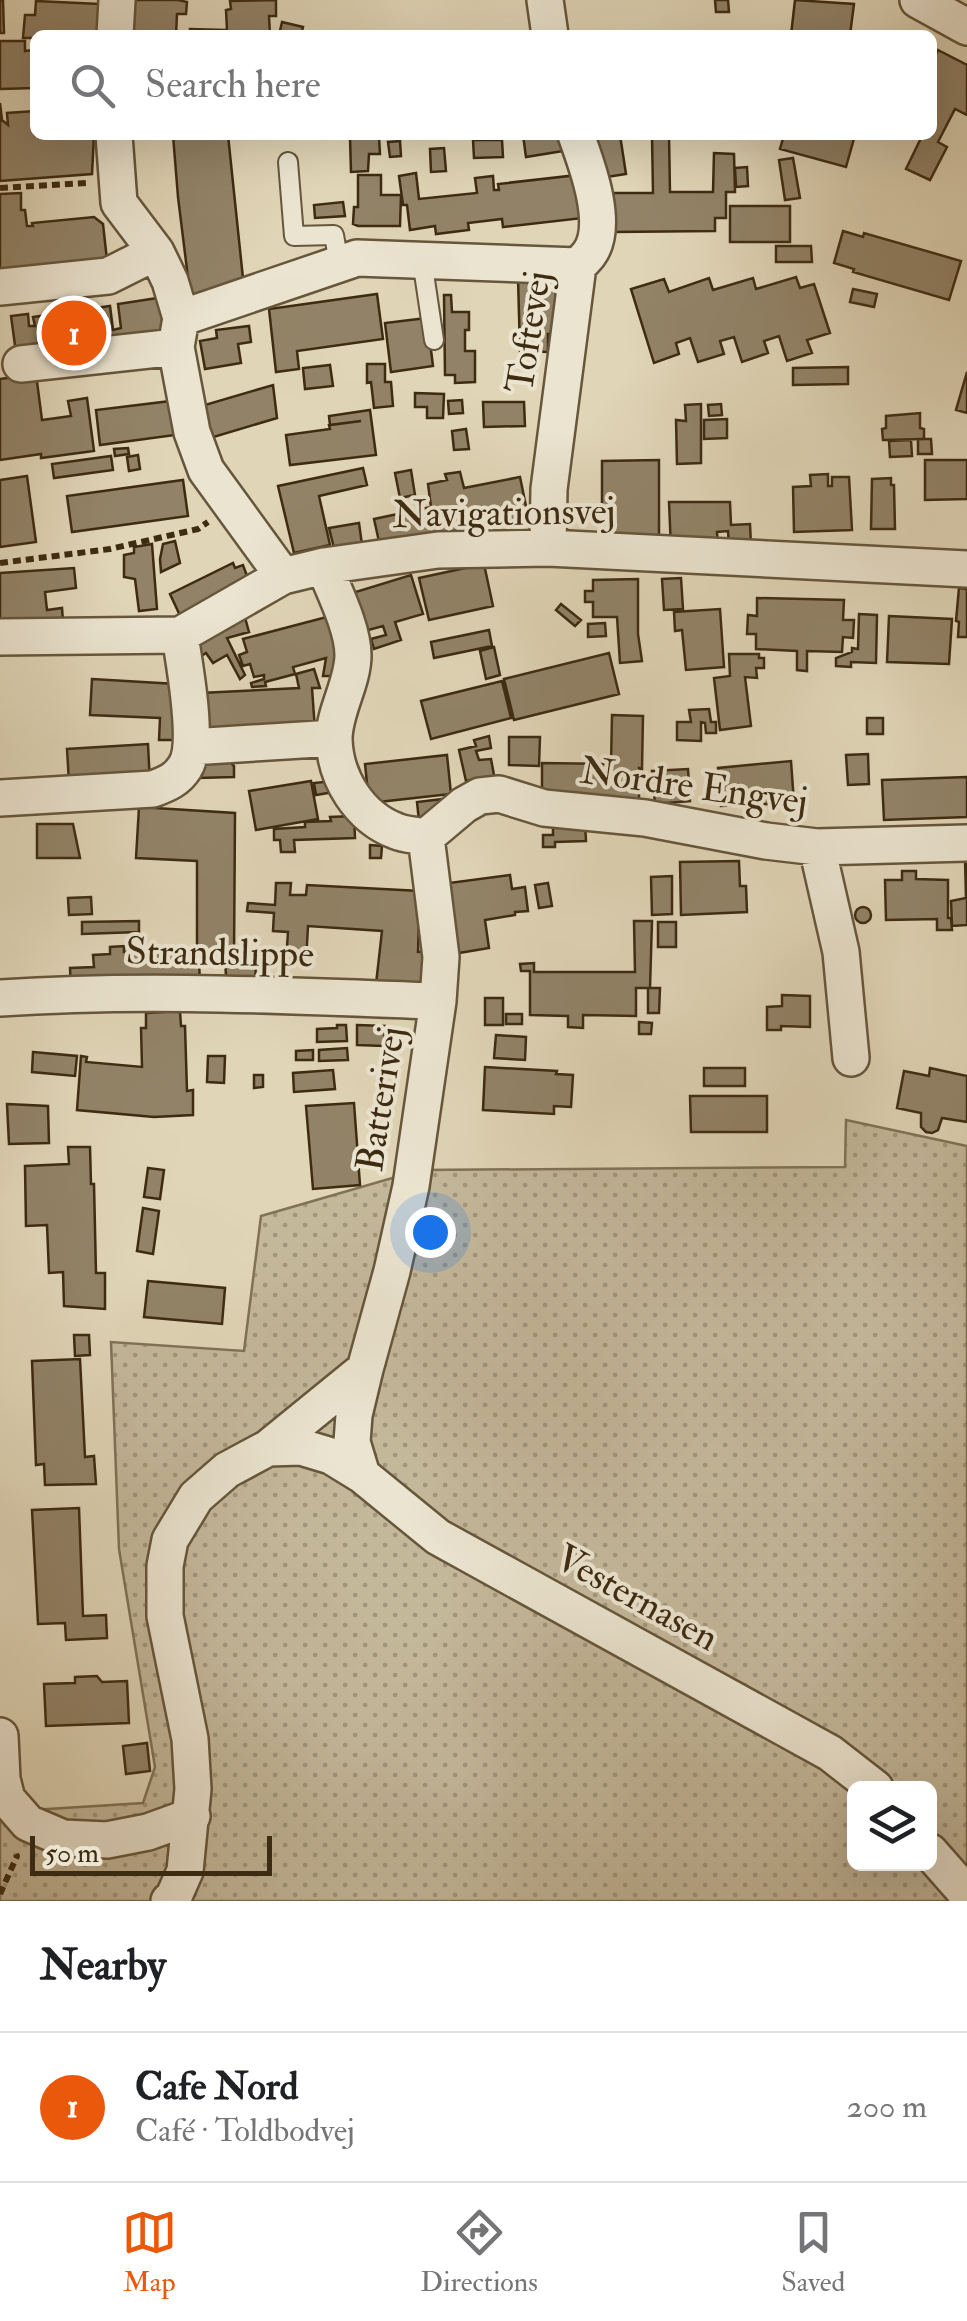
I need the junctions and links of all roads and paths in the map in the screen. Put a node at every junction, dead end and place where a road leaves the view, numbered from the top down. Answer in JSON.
{"nodes":[{"id":1,"x":117,"y":0,"type":"edge"},
{"id":2,"x":545,"y":0,"type":"edge"},
{"id":3,"x":918,"y":0,"type":"edge"},
{"id":4,"x":967,"y":27,"type":"edge"},
{"id":5,"x":115,"y":30,"type":"edge"},
{"id":6,"x":549,"y":30,"type":"edge"},
{"id":7,"x":114,"y":140,"type":"edge"},
{"id":8,"x":578,"y":140,"type":"edge"},
{"id":9,"x":288,"y":162,"type":"dead end"},
{"id":10,"x":117,"y":182,"type":"junction"},
{"id":11,"x":0,"y":188,"type":"edge"},
{"id":12,"x":156,"y":252,"type":"junction"},
{"id":13,"x":422,"y":260,"type":"junction"},
{"id":14,"x":340,"y":264,"type":"junction"},
{"id":15,"x":578,"y":266,"type":"junction"},
{"id":16,"x":0,"y":287,"type":"edge"},
{"id":17,"x":179,"y":332,"type":"junction"},
{"id":18,"x":434,"y":340,"type":"dead end"},
{"id":19,"x":21,"y":364,"type":"dead end"},
{"id":20,"x":230,"y":504,"type":"junction"},
{"id":21,"x":548,"y":548,"type":"junction"},
{"id":22,"x":0,"y":563,"type":"edge"},
{"id":23,"x":324,"y":566,"type":"junction"},
{"id":24,"x":967,"y":569,"type":"edge"},
{"id":25,"x":283,"y":576,"type":"junction"},
{"id":26,"x":180,"y":635,"type":"junction"},
{"id":27,"x":0,"y":637,"type":"edge"},
{"id":28,"x":334,"y":738,"type":"junction"},
{"id":29,"x":192,"y":747,"type":"junction"},
{"id":30,"x":0,"y":798,"type":"edge"},
{"id":31,"x":426,"y":837,"type":"junction"},
{"id":32,"x":967,"y":843,"type":"edge"},
{"id":33,"x":818,"y":847,"type":"junction"},
{"id":34,"x":0,"y":998,"type":"edge"},
{"id":35,"x":438,"y":1001,"type":"junction"},
{"id":36,"x":851,"y":1058,"type":"dead end"},
{"id":37,"x":364,"y":1369,"type":"junction"},
{"id":38,"x":268,"y":1448,"type":"junction"},
{"id":39,"x":362,"y":1475,"type":"junction"},
{"id":40,"x":0,"y":1736,"type":"edge"},
{"id":41,"x":866,"y":1781,"type":"edge"},
{"id":42,"x":192,"y":1816,"type":"junction"},
{"id":43,"x":11,"y":1842,"type":"dead end"},
{"id":44,"x":937,"y":1860,"type":"edge"},
{"id":45,"x":967,"y":1894,"type":"edge"},
{"id":46,"x":0,"y":1896,"type":"edge"},
{"id":47,"x":7,"y":1901,"type":"edge"},
{"id":48,"x":169,"y":1901,"type":"edge"}],
"edges":[{"from":1,"to":5,"type":"street"},
{"from":2,"to":6,"type":"street"},
{"from":3,"to":4,"type":"street"},
{"from":7,"to":10,"type":"street"},
{"from":8,"to":15,"type":"street","name":"Toftevej"},
{"from":9,"to":14,"type":"lane"},
{"from":10,"to":11,"type":"path"},
{"from":10,"to":12,"type":"street"},
{"from":12,"to":16,"type":"street"},
{"from":12,"to":17,"type":"street"},
{"from":13,"to":14,"type":"street"},
{"from":13,"to":15,"type":"street"},
{"from":13,"to":18,"type":"lane"},
{"from":14,"to":17,"type":"street"},
{"from":15,"to":21,"type":"street","name":"Toftevej"},
{"from":17,"to":19,"type":"street"},
{"from":17,"to":20,"type":"street"},
{"from":20,"to":22,"type":"path"},
{"from":20,"to":25,"type":"street"},
{"from":21,"to":23,"type":"street","name":"Navigationsvej"},
{"from":21,"to":24,"type":"street","name":"Navigationsvej"},
{"from":23,"to":25,"type":"street","name":"Navigationsvej"},
{"from":23,"to":28,"type":"street"},
{"from":25,"to":26,"type":"street","name":"Navigationsvej"},
{"from":26,"to":27,"type":"street","name":"Navigationsvej"},
{"from":26,"to":29,"type":"street"},
{"from":28,"to":29,"type":"street"},
{"from":28,"to":31,"type":"street"},
{"from":29,"to":30,"type":"street"},
{"from":31,"to":33,"type":"street","name":"Nordre Engvej"},
{"from":31,"to":35,"type":"street","name":"Batterivej"},
{"from":32,"to":33,"type":"street","name":"Nordre Engvej"},
{"from":33,"to":36,"type":"street"},
{"from":34,"to":35,"type":"street","name":"Strandslippe"},
{"from":35,"to":37,"type":"street","name":"Batterivej"},
{"from":37,"to":38,"type":"street"},
{"from":37,"to":39,"type":"street","name":"Batterivej"},
{"from":38,"to":39,"type":"street"},
{"from":38,"to":42,"type":"street"},
{"from":39,"to":41,"type":"street","name":"Vesternasen"},
{"from":40,"to":42,"type":"street"},
{"from":42,"to":48,"type":"street"},
{"from":43,"to":46,"type":"path"},
{"from":44,"to":45,"type":"street"},
{"from":46,"to":47,"type":"path"}]}
